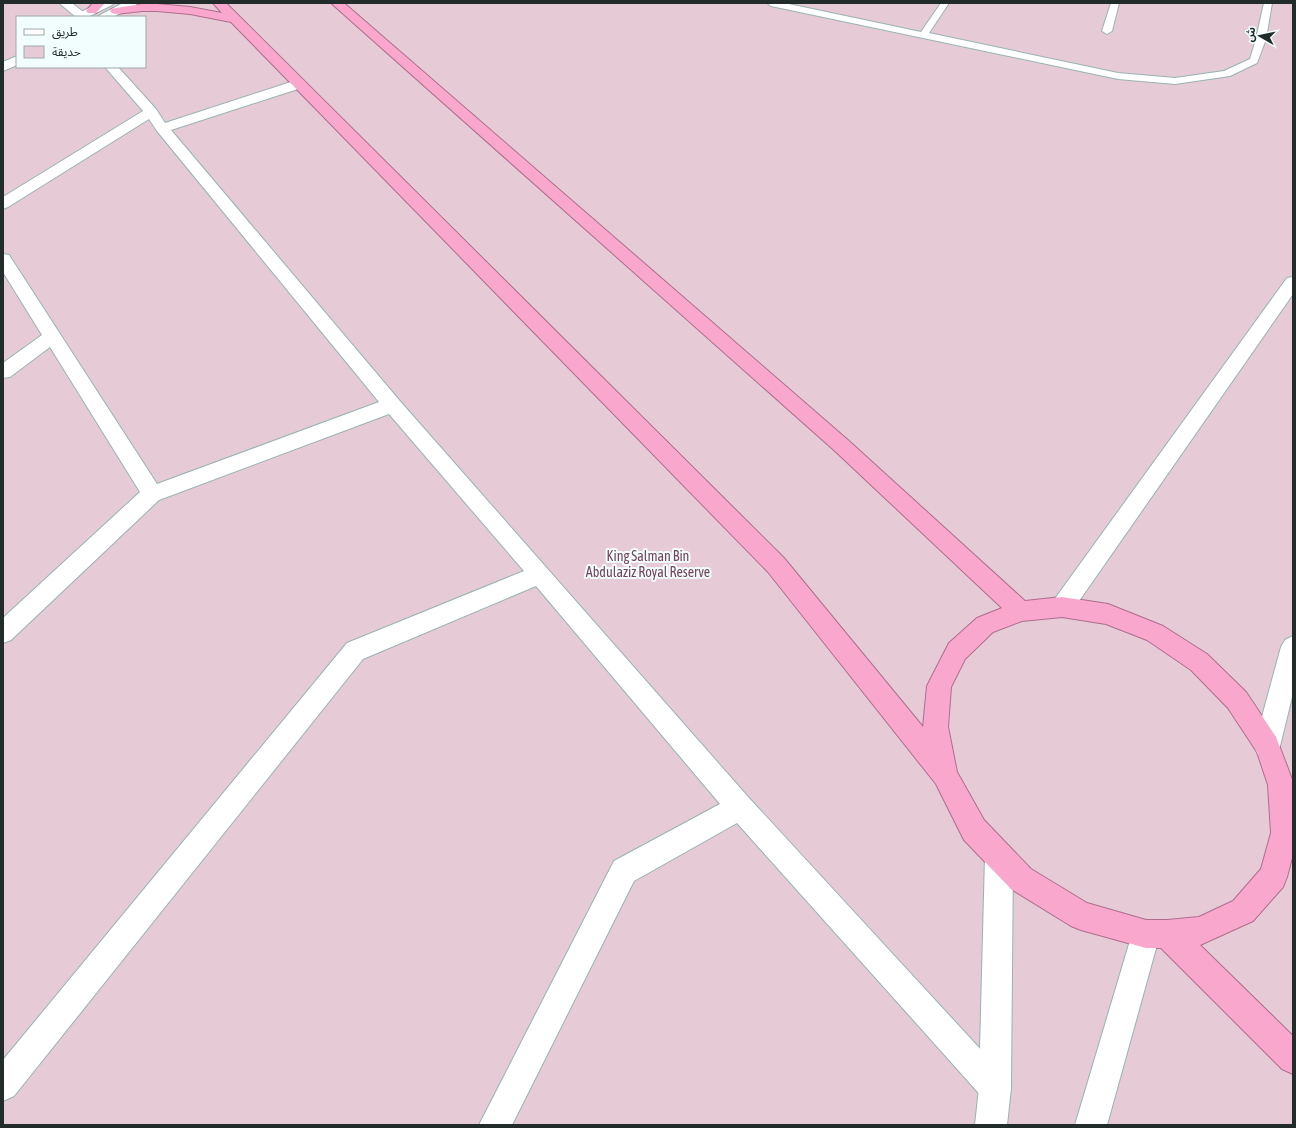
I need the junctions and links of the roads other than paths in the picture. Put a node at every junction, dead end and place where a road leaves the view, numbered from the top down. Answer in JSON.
{"nodes":[{"id":1,"x":65,"y":3,"type":"edge"},
{"id":2,"x":132,"y":3,"type":"edge"},
{"id":3,"x":219,"y":3,"type":"edge"},
{"id":4,"x":337,"y":3,"type":"edge"},
{"id":5,"x":771,"y":3,"type":"edge"},
{"id":6,"x":945,"y":3,"type":"edge"},
{"id":7,"x":1115,"y":3,"type":"edge"},
{"id":8,"x":1268,"y":3,"type":"edge"},
{"id":9,"x":112,"y":7,"type":"edge"},
{"id":10,"x":88,"y":12,"type":"edge"},
{"id":11,"x":105,"y":16,"type":"edge"},
{"id":12,"x":235,"y":19,"type":"junction"},
{"id":13,"x":1107,"y":31,"type":"dead end"},
{"id":14,"x":923,"y":35,"type":"junction"},
{"id":15,"x":16,"y":48,"type":"edge"},
{"id":16,"x":3,"y":55,"type":"edge"},
{"id":17,"x":16,"y":61,"type":"edge"},
{"id":18,"x":3,"y":68,"type":"edge"},
{"id":19,"x":112,"y":68,"type":"edge"},
{"id":20,"x":299,"y":84,"type":"junction"},
{"id":21,"x":156,"y":120,"type":"junction"},
{"id":22,"x":3,"y":204,"type":"edge"},
{"id":23,"x":3,"y":259,"type":"edge"},
{"id":24,"x":1293,"y":282,"type":"edge"},
{"id":25,"x":52,"y":337,"type":"junction"},
{"id":26,"x":3,"y":372,"type":"edge"},
{"id":27,"x":392,"y":405,"type":"junction"},
{"id":28,"x":152,"y":494,"type":"junction"},
{"id":29,"x":540,"y":574,"type":"junction"},
{"id":30,"x":1062,"y":607,"type":"junction"},
{"id":31,"x":1021,"y":611,"type":"junction"},
{"id":32,"x":3,"y":633,"type":"edge"},
{"id":33,"x":1293,"y":647,"type":"edge"},
{"id":34,"x":1267,"y":746,"type":"junction"},
{"id":35,"x":945,"y":775,"type":"junction"},
{"id":36,"x":1287,"y":790,"type":"edge"},
{"id":37,"x":740,"y":807,"type":"junction"},
{"id":38,"x":999,"y":856,"type":"junction"},
{"id":39,"x":1156,"y":934,"type":"junction"},
{"id":40,"x":1293,"y":1058,"type":"edge"},
{"id":41,"x":3,"y":1085,"type":"edge"},
{"id":42,"x":995,"y":1088,"type":"junction"},
{"id":43,"x":495,"y":1125,"type":"edge"},
{"id":44,"x":991,"y":1125,"type":"edge"},
{"id":45,"x":1091,"y":1125,"type":"edge"}],
"edges":[{"from":1,"to":10,"type":"street"},
{"from":2,"to":9,"type":"street"},
{"from":3,"to":12,"type":"highway"},
{"from":4,"to":31,"type":"highway"},
{"from":5,"to":14,"type":"lane"},
{"from":6,"to":14,"type":"lane"},
{"from":7,"to":13,"type":"lane"},
{"from":8,"to":14,"type":"lane"},
{"from":9,"to":10,"type":"street"},
{"from":9,"to":11,"type":"street"},
{"from":9,"to":12,"type":"highway"},
{"from":12,"to":20,"type":"highway"},
{"from":15,"to":16,"type":"street"},
{"from":17,"to":18,"type":"street"},
{"from":19,"to":21,"type":"street"},
{"from":20,"to":21,"type":"street"},
{"from":20,"to":35,"type":"highway"},
{"from":21,"to":22,"type":"street"},
{"from":21,"to":27,"type":"street"},
{"from":23,"to":25,"type":"street"},
{"from":24,"to":30,"type":"street"},
{"from":25,"to":26,"type":"street"},
{"from":25,"to":28,"type":"street"},
{"from":27,"to":28,"type":"street"},
{"from":27,"to":29,"type":"street"},
{"from":28,"to":32,"type":"street"},
{"from":29,"to":37,"type":"street"},
{"from":29,"to":41,"type":"street"},
{"from":30,"to":31,"type":"highway"},
{"from":30,"to":34,"type":"highway"},
{"from":31,"to":35,"type":"highway"},
{"from":33,"to":34,"type":"street"},
{"from":34,"to":36,"type":"highway"},
{"from":35,"to":38,"type":"highway"},
{"from":36,"to":39,"type":"highway"},
{"from":37,"to":42,"type":"street"},
{"from":37,"to":43,"type":"street"},
{"from":38,"to":39,"type":"highway"},
{"from":38,"to":42,"type":"street"},
{"from":39,"to":40,"type":"highway"},
{"from":39,"to":45,"type":"street"},
{"from":42,"to":44,"type":"street"}]}
